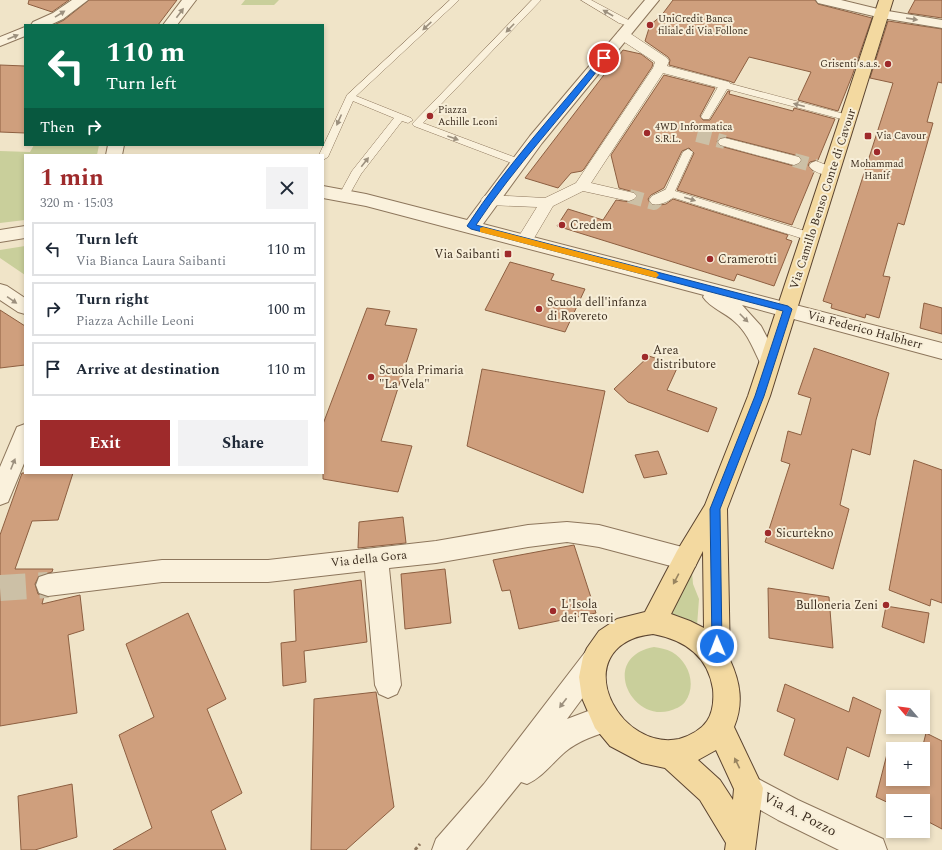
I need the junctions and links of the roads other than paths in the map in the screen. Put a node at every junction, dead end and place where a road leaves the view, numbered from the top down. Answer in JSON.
{"nodes":[{"id":1,"x":81,"y":0,"type":"edge"},
{"id":2,"x":189,"y":0,"type":"edge"},
{"id":3,"x":455,"y":0,"type":"edge"},
{"id":4,"x":537,"y":0,"type":"edge"},
{"id":5,"x":585,"y":0,"type":"edge"},
{"id":6,"x":652,"y":0,"type":"edge"},
{"id":7,"x":823,"y":0,"type":"edge"},
{"id":8,"x":884,"y":7,"type":"edge"},
{"id":9,"x":40,"y":24,"type":"edge"},
{"id":10,"x":171,"y":24,"type":"edge"},
{"id":11,"x":942,"y":24,"type":"edge"},
{"id":12,"x":631,"y":25,"type":"junction"},
{"id":13,"x":24,"y":31,"type":"edge"},
{"id":14,"x":0,"y":42,"type":"edge"},
{"id":15,"x":660,"y":68,"type":"junction"},
{"id":16,"x":724,"y":86,"type":"junction"},
{"id":17,"x":350,"y":97,"type":"junction"},
{"id":18,"x":400,"y":117,"type":"junction"},
{"id":19,"x":706,"y":117,"type":"dead end"},
{"id":20,"x":849,"y":118,"type":"junction"},
{"id":21,"x":417,"y":124,"type":"junction"},
{"id":22,"x":725,"y":142,"type":"tunnel mouth"},
{"id":23,"x":688,"y":152,"type":"dead end"},
{"id":24,"x":324,"y":155,"type":"edge"},
{"id":25,"x":794,"y":160,"type":"tunnel mouth"},
{"id":26,"x":518,"y":162,"type":"junction"},
{"id":27,"x":816,"y":166,"type":"tunnel mouth"},
{"id":28,"x":832,"y":172,"type":"junction"},
{"id":29,"x":581,"y":186,"type":"junction"},
{"id":30,"x":324,"y":192,"type":"edge"},
{"id":31,"x":344,"y":195,"type":"junction"},
{"id":32,"x":629,"y":196,"type":"tunnel mouth"},
{"id":33,"x":489,"y":200,"type":"junction"},
{"id":34,"x":547,"y":203,"type":"junction"},
{"id":35,"x":471,"y":226,"type":"junction"},
{"id":36,"x":24,"y":232,"type":"edge"},
{"id":37,"x":0,"y":236,"type":"edge"},
{"id":38,"x":812,"y":237,"type":"junction"},
{"id":39,"x":524,"y":241,"type":"junction"},
{"id":40,"x":688,"y":283,"type":"junction"},
{"id":41,"x":0,"y":291,"type":"edge"},
{"id":42,"x":24,"y":306,"type":"edge"},
{"id":43,"x":788,"y":309,"type":"junction"},
{"id":44,"x":942,"y":351,"type":"edge"},
{"id":45,"x":770,"y":362,"type":"junction"},
{"id":46,"x":24,"y":435,"type":"edge"},
{"id":47,"x":0,"y":495,"type":"edge"},
{"id":48,"x":715,"y":509,"type":"junction"},
{"id":49,"x":376,"y":558,"type":"junction"},
{"id":50,"x":686,"y":559,"type":"junction"},
{"id":51,"x":48,"y":585,"type":"tunnel mouth"},
{"id":52,"x":653,"y":622,"type":"junction"},
{"id":53,"x":595,"y":660,"type":"junction"},
{"id":54,"x":717,"y":661,"type":"junction"},
{"id":55,"x":388,"y":685,"type":"dead end"},
{"id":56,"x":604,"y":719,"type":"junction"},
{"id":57,"x":719,"y":726,"type":"junction"},
{"id":58,"x":670,"y":754,"type":"junction"},
{"id":59,"x":749,"y":788,"type":"junction"},
{"id":60,"x":494,"y":794,"type":"junction"},
{"id":61,"x":741,"y":845,"type":"edge"},
{"id":62,"x":447,"y":850,"type":"edge"},
{"id":63,"x":872,"y":850,"type":"edge"}],
"edges":[{"from":9,"to":1,"type":"street","one_way":true},
{"from":10,"to":2,"type":"street","one_way":true},
{"from":3,"to":17,"type":"lane","one_way":true},
{"from":4,"to":21,"type":"lane","one_way":true},
{"from":12,"to":5,"type":"lane","one_way":true},
{"from":6,"to":12,"type":"street"},
{"from":7,"to":8,"type":"street"},
{"from":8,"to":11,"type":"street","one_way":true},
{"from":8,"to":20,"type":"main road","name":"Via Camillo Benso Conte di Cavour"},
{"from":12,"to":15,"type":"street"},
{"from":12,"to":26,"type":"street"},
{"from":14,"to":13,"type":"street","one_way":true},
{"from":15,"to":16,"type":"street"},
{"from":15,"to":29,"type":"street"},
{"from":16,"to":19,"type":"lane"},
{"from":20,"to":16,"type":"lane","one_way":true},
{"from":17,"to":18,"type":"lane"},
{"from":17,"to":24,"type":"lane","one_way":true},
{"from":18,"to":21,"type":"lane"},
{"from":31,"to":18,"type":"lane","one_way":true},
{"from":20,"to":28,"type":"main road","name":"Via Camillo Benso Conte di Cavour"},
{"from":21,"to":26,"type":"lane","one_way":true},
{"from":22,"to":25,"type":"street"},
{"from":23,"to":38,"type":"lane","one_way":true},
{"from":26,"to":33,"type":"street"},
{"from":27,"to":28,"type":"street"},
{"from":28,"to":38,"type":"main road","name":"Via Camillo Benso Conte di Cavour"},
{"from":29,"to":32,"type":"street"},
{"from":29,"to":34,"type":"street"},
{"from":30,"to":31,"type":"street"},
{"from":31,"to":35,"type":"street"},
{"from":33,"to":34,"type":"street"},
{"from":33,"to":35,"type":"street"},
{"from":34,"to":39,"type":"street"},
{"from":35,"to":39,"type":"street"},
{"from":36,"to":37,"type":"street"},
{"from":38,"to":43,"type":"main road","name":"Via Camillo Benso Conte di Cavour"},
{"from":39,"to":40,"type":"street"},
{"from":40,"to":43,"type":"street","name":"Via Federico Halbherr"},
{"from":40,"to":45,"type":"street","one_way":true},
{"from":41,"to":42,"type":"street","one_way":true},
{"from":43,"to":44,"type":"street","name":"Via Federico Halbherr"},
{"from":43,"to":45,"type":"main road","name":"Via Camillo Benso Conte di Cavour"},
{"from":45,"to":48,"type":"main road","name":"Via Camillo Benso Conte di Cavour"},
{"from":47,"to":46,"type":"street","one_way":true},
{"from":48,"to":50,"type":"main road","name":"Via Camillo Benso Conte di Cavour"},
{"from":48,"to":54,"type":"main road","name":"Via Camillo Benso Conte di Cavour"},
{"from":49,"to":50,"type":"street","name":"Via della Gora"},
{"from":49,"to":51,"type":"street","name":"Via della Gora"},
{"from":49,"to":55,"type":"street"},
{"from":50,"to":52,"type":"main road","name":"Via Camillo Benso Conte di Cavour","one_way":true},
{"from":52,"to":53,"type":"main road","name":"Via Camillo Benso Conte di Cavour"},
{"from":52,"to":54,"type":"main road","name":"Via Camillo Benso Conte di Cavour"},
{"from":53,"to":56,"type":"main road","name":"Via Camillo Benso Conte di Cavour"},
{"from":53,"to":60,"type":"street","name":"Via Camillo Benso Conte di Cavour","one_way":true},
{"from":54,"to":57,"type":"main road","name":"Via Camillo Benso Conte di Cavour"},
{"from":56,"to":58,"type":"main road","name":"Via Camillo Benso Conte di Cavour"},
{"from":56,"to":60,"type":"street","name":"Via Camillo Benso Conte di Cavour"},
{"from":57,"to":58,"type":"main road","name":"Via Camillo Benso Conte di Cavour"},
{"from":59,"to":57,"type":"main road","one_way":true},
{"from":58,"to":61,"type":"main road"},
{"from":59,"to":61,"type":"main road"},
{"from":59,"to":63,"type":"street","name":"Via A. Pozzo"},
{"from":60,"to":62,"type":"street","name":"Via Camillo Benso Conte di Cavour"}]}
